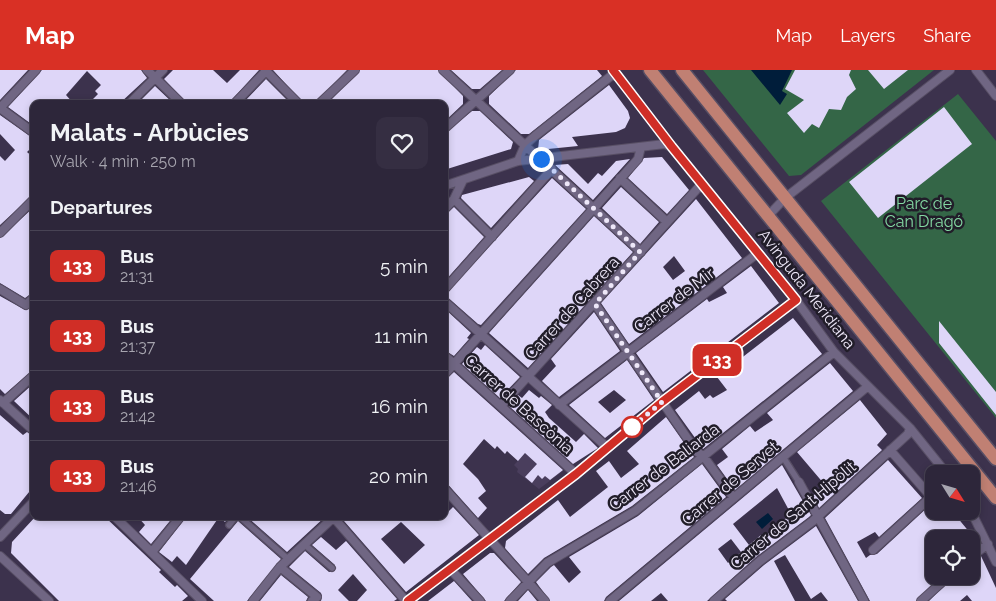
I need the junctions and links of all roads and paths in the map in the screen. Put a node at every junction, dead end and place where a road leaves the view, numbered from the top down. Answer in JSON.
{"nodes":[{"id":1,"x":36,"y":70,"type":"edge"},
{"id":2,"x":147,"y":70,"type":"edge"},
{"id":3,"x":163,"y":70,"type":"edge"},
{"id":4,"x":355,"y":70,"type":"edge"},
{"id":5,"x":444,"y":70,"type":"edge"},
{"id":6,"x":510,"y":70,"type":"edge"},
{"id":7,"x":650,"y":70,"type":"edge"},
{"id":8,"x":682,"y":70,"type":"edge"},
{"id":9,"x":950,"y":70,"type":"edge"},
{"id":10,"x":976,"y":70,"type":"edge"},
{"id":11,"x":266,"y":71,"type":"edge"},
{"id":12,"x":615,"y":73,"type":"edge"},
{"id":13,"x":155,"y":78,"type":"junction"},
{"id":14,"x":996,"y":96,"type":"edge"},
{"id":15,"x":133,"y":100,"type":"edge"},
{"id":16,"x":178,"y":100,"type":"edge"},
{"id":17,"x":238,"y":100,"type":"edge"},
{"id":18,"x":295,"y":100,"type":"edge"},
{"id":19,"x":324,"y":100,"type":"edge"},
{"id":20,"x":476,"y":100,"type":"junction"},
{"id":21,"x":0,"y":108,"type":"edge"},
{"id":22,"x":448,"y":125,"type":"edge"},
{"id":23,"x":30,"y":130,"type":"edge"},
{"id":24,"x":526,"y":145,"type":"junction"},
{"id":25,"x":641,"y":147,"type":"junction"},
{"id":26,"x":672,"y":147,"type":"junction"},
{"id":27,"x":541,"y":159,"type":"junction"},
{"id":28,"x":518,"y":161,"type":"junction"},
{"id":29,"x":552,"y":170,"type":"junction"},
{"id":30,"x":620,"y":178,"type":"junction"},
{"id":31,"x":463,"y":180,"type":"junction"},
{"id":32,"x":448,"y":185,"type":"edge"},
{"id":33,"x":704,"y":187,"type":"junction"},
{"id":34,"x":785,"y":198,"type":"junction"},
{"id":35,"x":454,"y":199,"type":"junction"},
{"id":36,"x":30,"y":203,"type":"edge"},
{"id":37,"x":448,"y":206,"type":"edge"},
{"id":38,"x":593,"y":208,"type":"junction"},
{"id":39,"x":768,"y":216,"type":"junction"},
{"id":40,"x":667,"y":222,"type":"junction"},
{"id":41,"x":0,"y":233,"type":"edge"},
{"id":42,"x":492,"y":237,"type":"junction"},
{"id":43,"x":640,"y":252,"type":"junction"},
{"id":44,"x":758,"y":253,"type":"junction"},
{"id":45,"x":448,"y":286,"type":"edge"},
{"id":46,"x":0,"y":289,"type":"edge"},
{"id":47,"x":796,"y":300,"type":"junction"},
{"id":48,"x":30,"y":301,"type":"edge"},
{"id":49,"x":595,"y":304,"type":"junction"},
{"id":50,"x":448,"y":305,"type":"edge"},
{"id":51,"x":479,"y":333,"type":"junction"},
{"id":52,"x":628,"y":352,"type":"junction"},
{"id":53,"x":834,"y":352,"type":"junction"},
{"id":54,"x":448,"y":358,"type":"edge"},
{"id":55,"x":453,"y":363,"type":"junction"},
{"id":56,"x":448,"y":369,"type":"edge"},
{"id":57,"x":529,"y":376,"type":"junction"},
{"id":58,"x":30,"y":378,"type":"edge"},
{"id":59,"x":868,"y":387,"type":"junction"},
{"id":60,"x":2,"y":402,"type":"edge"},
{"id":61,"x":662,"y":402,"type":"junction"},
{"id":62,"x":559,"y":405,"type":"junction"},
{"id":63,"x":501,"y":406,"type":"junction"},
{"id":64,"x":30,"y":426,"type":"edge"},
{"id":65,"x":910,"y":428,"type":"junction"},
{"id":66,"x":608,"y":448,"type":"junction"},
{"id":67,"x":890,"y":450,"type":"junction"},
{"id":68,"x":704,"y":457,"type":"junction"},
{"id":69,"x":783,"y":457,"type":"junction"},
{"id":70,"x":996,"y":459,"type":"edge"},
{"id":71,"x":940,"y":465,"type":"edge"},
{"id":72,"x":576,"y":474,"type":"junction"},
{"id":73,"x":799,"y":482,"type":"joint"},
{"id":74,"x":925,"y":490,"type":"edge"},
{"id":75,"x":448,"y":492,"type":"edge"},
{"id":76,"x":734,"y":498,"type":"junction"},
{"id":77,"x":996,"y":498,"type":"edge"},
{"id":78,"x":925,"y":504,"type":"edge"},
{"id":79,"x":30,"y":505,"type":"edge"},
{"id":80,"x":818,"y":517,"type":"junction"},
{"id":81,"x":118,"y":520,"type":"edge"},
{"id":82,"x":178,"y":520,"type":"edge"},
{"id":83,"x":234,"y":520,"type":"edge"},
{"id":84,"x":243,"y":520,"type":"edge"},
{"id":85,"x":331,"y":520,"type":"edge"},
{"id":86,"x":337,"y":520,"type":"edge"},
{"id":87,"x":976,"y":520,"type":"edge"},
{"id":88,"x":229,"y":525,"type":"dead end"},
{"id":89,"x":0,"y":537,"type":"edge"},
{"id":90,"x":490,"y":539,"type":"junction"},
{"id":91,"x":988,"y":544,"type":"junction"},
{"id":92,"x":304,"y":545,"type":"junction"},
{"id":93,"x":873,"y":550,"type":"dead end"},
{"id":94,"x":980,"y":550,"type":"edge"},
{"id":95,"x":152,"y":552,"type":"junction"},
{"id":96,"x":0,"y":556,"type":"edge"},
{"id":97,"x":289,"y":560,"type":"junction"},
{"id":98,"x":996,"y":562,"type":"edge"},
{"id":99,"x":280,"y":567,"type":"junction"},
{"id":100,"x":332,"y":568,"type":"dead end"},
{"id":101,"x":450,"y":569,"type":"junction"},
{"id":102,"x":529,"y":582,"type":"junction"},
{"id":103,"x":939,"y":585,"type":"edge"},
{"id":104,"x":49,"y":601,"type":"edge"},
{"id":105,"x":202,"y":601,"type":"edge"},
{"id":106,"x":253,"y":601,"type":"edge"},
{"id":107,"x":312,"y":601,"type":"edge"},
{"id":108,"x":407,"y":601,"type":"edge"},
{"id":109,"x":480,"y":601,"type":"edge"},
{"id":110,"x":510,"y":601,"type":"edge"},
{"id":111,"x":545,"y":601,"type":"edge"},
{"id":112,"x":610,"y":601,"type":"edge"},
{"id":113,"x":714,"y":601,"type":"edge"},
{"id":114,"x":864,"y":601,"type":"edge"},
{"id":115,"x":921,"y":601,"type":"edge"}],
"edges":[{"from":1,"to":21,"type":"street"},
{"from":2,"to":13,"type":"street"},
{"from":3,"to":13,"type":"street"},
{"from":4,"to":19,"type":"street"},
{"from":5,"to":20,"type":"street"},
{"from":6,"to":20,"type":"street"},
{"from":7,"to":39,"type":"main road","name":"Avinguda Meridiana"},
{"from":8,"to":34,"type":"main road"},
{"from":9,"to":34,"type":"street","name":"Avinguda Meridiana"},
{"from":10,"to":14,"type":"street"},
{"from":11,"to":17,"type":"street"},
{"from":11,"to":18,"type":"street"},
{"from":12,"to":24,"type":"street"},
{"from":12,"to":26,"type":"street","name":"Avinguda Meridiana"},
{"from":13,"to":15,"type":"street"},
{"from":13,"to":16,"type":"street"},
{"from":20,"to":22,"type":"street"},
{"from":20,"to":24,"type":"street"},
{"from":21,"to":23,"type":"street"},
{"from":24,"to":27,"type":"street"},
{"from":24,"to":28,"type":"street"},
{"from":25,"to":26,"type":"street"},
{"from":25,"to":27,"type":"street"},
{"from":25,"to":30,"type":"street"},
{"from":26,"to":33,"type":"street","name":"Avinguda Meridiana"},
{"from":27,"to":28,"type":"street"},
{"from":27,"to":29,"type":"street"},
{"from":28,"to":31,"type":"street"},
{"from":29,"to":38,"type":"street"},
{"from":29,"to":42,"type":"street"},
{"from":30,"to":38,"type":"street"},
{"from":30,"to":40,"type":"street"},
{"from":31,"to":32,"type":"street"},
{"from":31,"to":35,"type":"street"},
{"from":33,"to":40,"type":"street","name":"Carrer de Cabrera"},
{"from":33,"to":44,"type":"street","name":"Avinguda Meridiana"},
{"from":34,"to":39,"type":"street","name":"Avinguda Meridiana"},
{"from":34,"to":70,"type":"main road"},
{"from":35,"to":37,"type":"street"},
{"from":35,"to":42,"type":"street"},
{"from":36,"to":41,"type":"street"},
{"from":38,"to":43,"type":"street"},
{"from":38,"to":51,"type":"street"},
{"from":39,"to":77,"type":"main road","name":"Avinguda Meridiana"},
{"from":40,"to":43,"type":"street","name":"Carrer de Cabrera"},
{"from":42,"to":45,"type":"street"},
{"from":43,"to":49,"type":"street","name":"Carrer de Cabrera"},
{"from":44,"to":47,"type":"street","name":"Avinguda Meridiana"},
{"from":44,"to":52,"type":"street","name":"Carrer de Mir"},
{"from":46,"to":48,"type":"street"},
{"from":47,"to":53,"type":"street","name":"Avinguda Meridiana"},
{"from":47,"to":61,"type":"street"},
{"from":49,"to":52,"type":"street"},
{"from":49,"to":57,"type":"street","name":"Carrer de Cabrera"},
{"from":50,"to":51,"type":"street"},
{"from":51,"to":55,"type":"street"},
{"from":51,"to":57,"type":"street"},
{"from":52,"to":61,"type":"street"},
{"from":52,"to":62,"type":"street","name":"Carrer de Mir"},
{"from":53,"to":59,"type":"street","name":"Avinguda Meridiana"},
{"from":53,"to":68,"type":"street","name":"Carrer de Baliarda"},
{"from":54,"to":55,"type":"street","name":"Carrer de Bascònia"},
{"from":55,"to":56,"type":"street"},
{"from":55,"to":63,"type":"street","name":"Carrer de Bascònia"},
{"from":57,"to":62,"type":"street"},
{"from":57,"to":63,"type":"street","name":"Carrer de Cabrera"},
{"from":58,"to":60,"type":"street"},
{"from":59,"to":65,"type":"street","name":"Avinguda Meridiana"},
{"from":59,"to":69,"type":"street","name":"Carrer de Servet"},
{"from":60,"to":64,"type":"street"},
{"from":61,"to":66,"type":"street"},
{"from":61,"to":68,"type":"street"},
{"from":62,"to":66,"type":"street"},
{"from":63,"to":72,"type":"street","name":"Carrer de Bascònia"},
{"from":65,"to":67,"type":"street","name":"Carrer de Sant Hipòlit"},
{"from":65,"to":71,"type":"street","name":"Avinguda Meridiana"},
{"from":66,"to":72,"type":"street"},
{"from":67,"to":74,"type":"street"},
{"from":67,"to":80,"type":"street","name":"Carrer de Sant Hipòlit"},
{"from":68,"to":76,"type":"street"},
{"from":68,"to":102,"type":"street","name":"Carrer de Baliarda"},
{"from":69,"to":73,"type":"street"},
{"from":69,"to":76,"type":"street","name":"Carrer de Servet"},
{"from":72,"to":90,"type":"street"},
{"from":73,"to":80,"type":"street"},
{"from":75,"to":90,"type":"street"},
{"from":76,"to":112,"type":"street","name":"Carrer de Servet"},
{"from":78,"to":93,"type":"street"},
{"from":79,"to":89,"type":"street"},
{"from":80,"to":113,"type":"street","name":"Carrer de Sant Hipòlit"},
{"from":80,"to":114,"type":"street"},
{"from":81,"to":95,"type":"street"},
{"from":82,"to":95,"type":"street"},
{"from":83,"to":88,"type":"street"},
{"from":84,"to":97,"type":"street"},
{"from":85,"to":92,"type":"street"},
{"from":86,"to":108,"type":"street"},
{"from":87,"to":91,"type":"street"},
{"from":90,"to":101,"type":"street"},
{"from":90,"to":102,"type":"street"},
{"from":91,"to":94,"type":"street"},
{"from":91,"to":98,"type":"street"},
{"from":92,"to":97,"type":"street"},
{"from":92,"to":100,"type":"street"},
{"from":95,"to":105,"type":"street"},
{"from":96,"to":104,"type":"street"},
{"from":97,"to":99,"type":"street"},
{"from":99,"to":106,"type":"street"},
{"from":99,"to":107,"type":"street"},
{"from":101,"to":108,"type":"street"},
{"from":101,"to":109,"type":"street"},
{"from":102,"to":110,"type":"street","name":"Carrer de Baliarda"},
{"from":102,"to":111,"type":"street"},
{"from":103,"to":115,"type":"street"}]}
